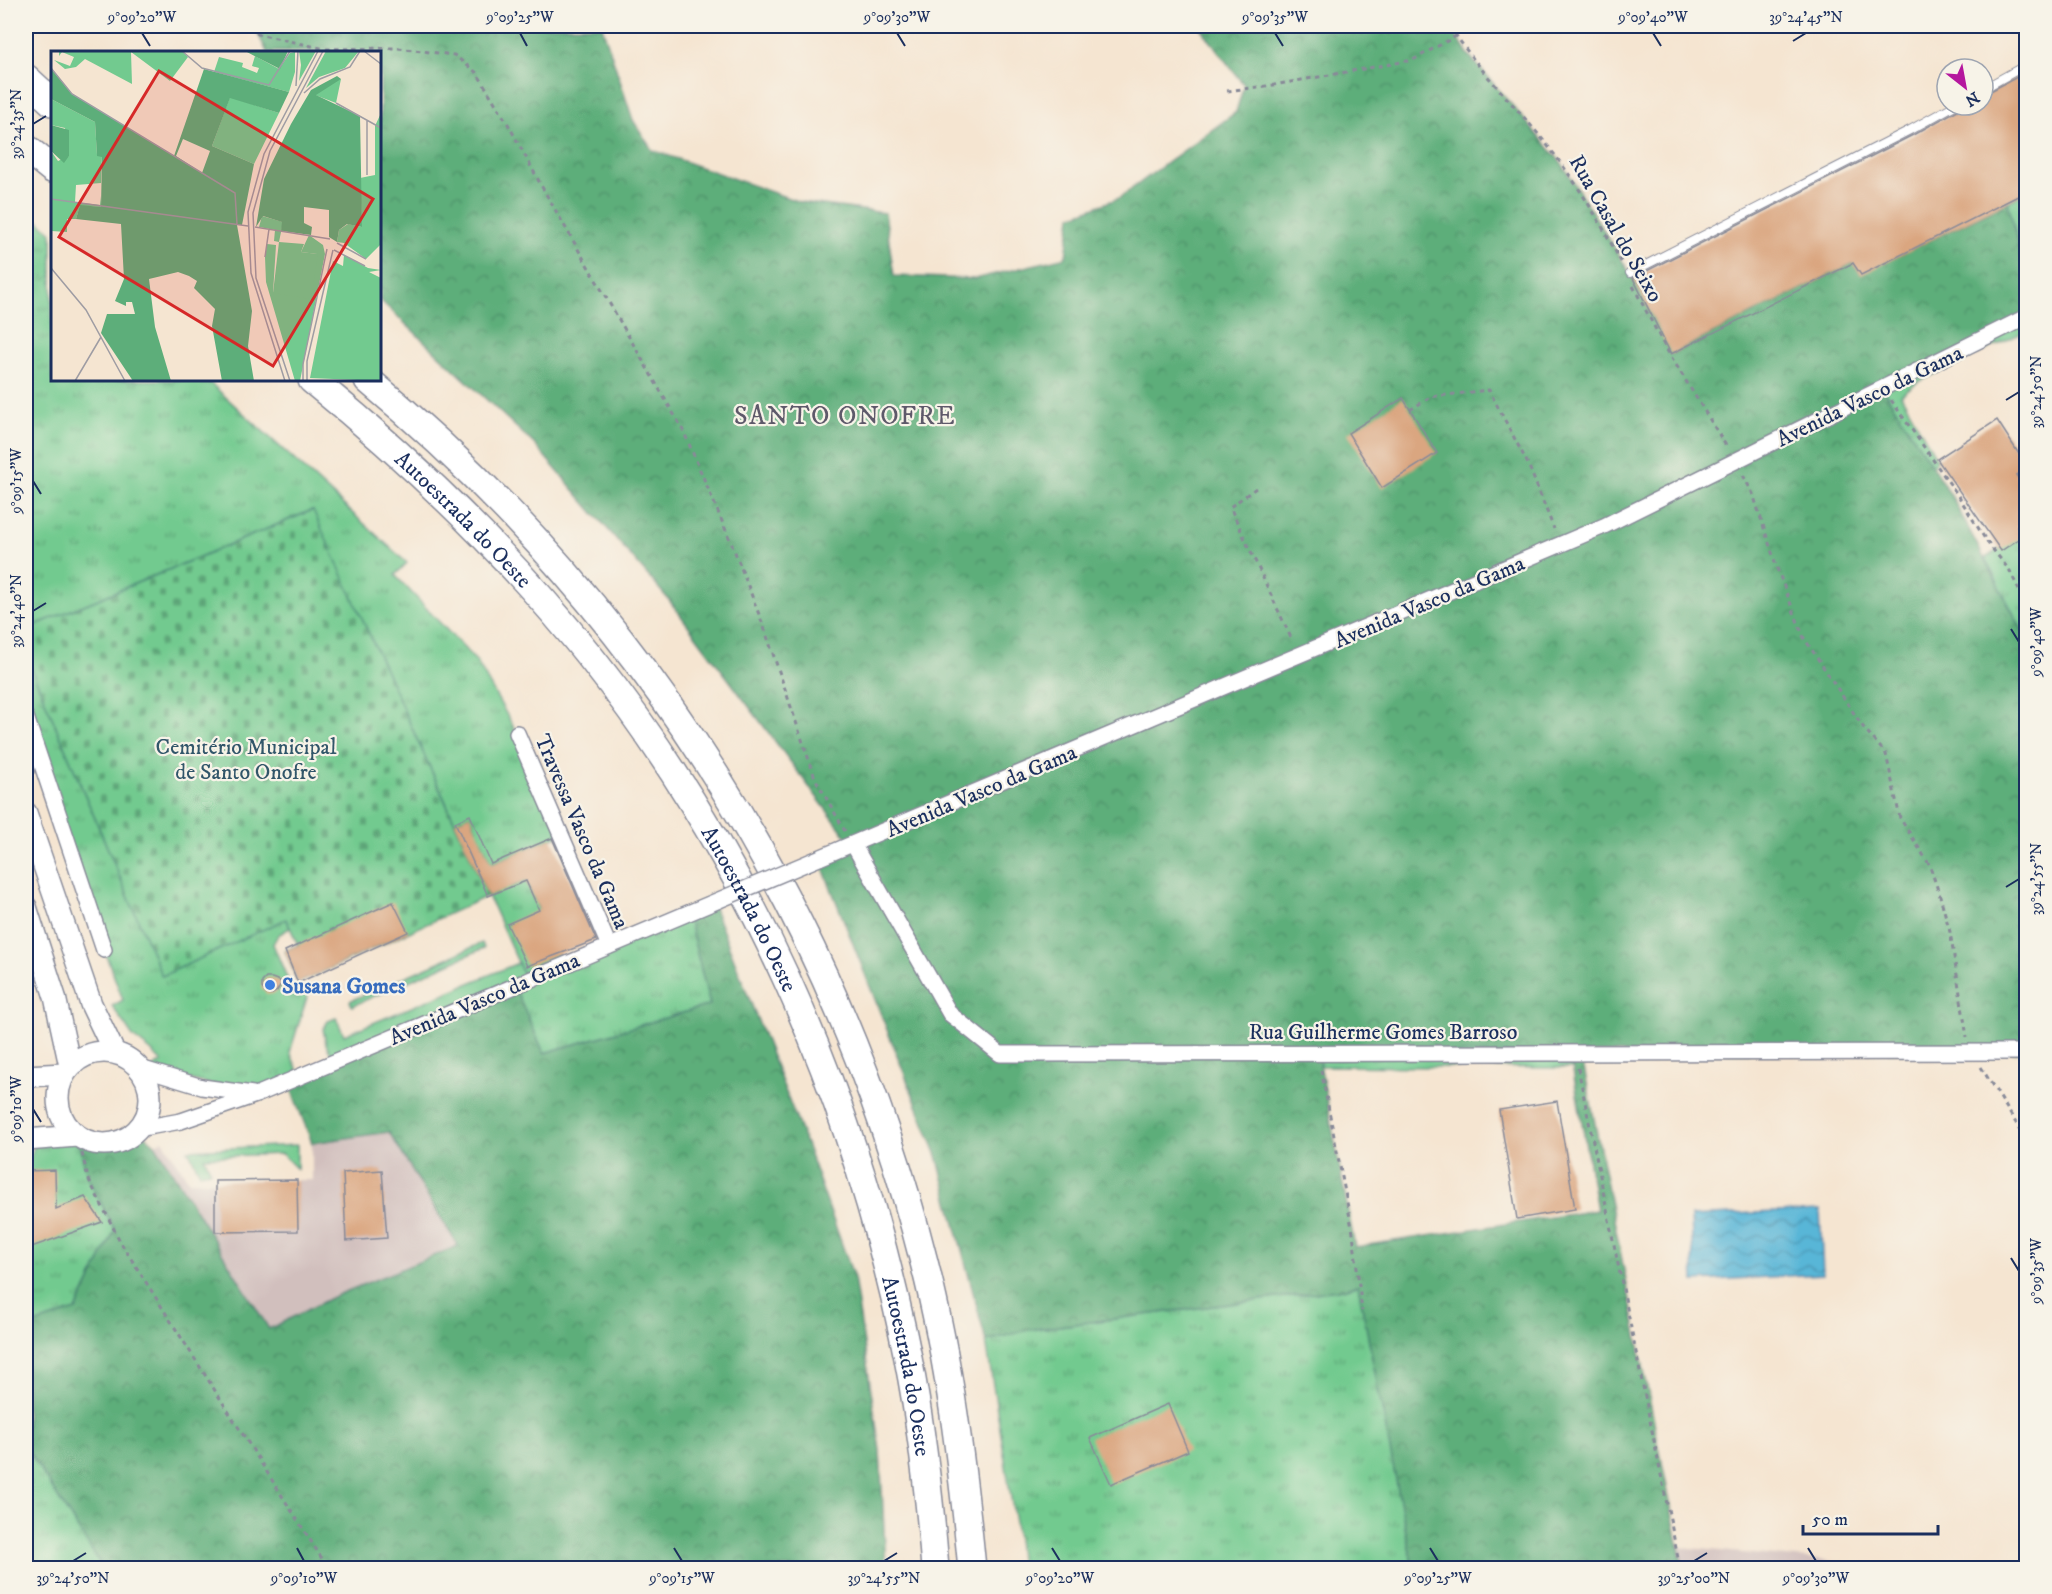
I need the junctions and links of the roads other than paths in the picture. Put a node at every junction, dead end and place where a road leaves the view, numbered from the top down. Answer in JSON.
{"nodes":[{"id":1,"x":2026,"y":66,"type":"edge"},
{"id":2,"x":26,"y":78,"type":"edge"},
{"id":3,"x":1995,"y":83,"type":"edge"},
{"id":4,"x":26,"y":101,"type":"edge"},
{"id":5,"x":51,"y":101,"type":"edge"},
{"id":6,"x":1935,"y":116,"type":"edge"},
{"id":7,"x":51,"y":122,"type":"edge"},
{"id":8,"x":26,"y":148,"type":"edge"},
{"id":9,"x":51,"y":168,"type":"edge"},
{"id":10,"x":1628,"y":273,"type":"road end"},
{"id":11,"x":2026,"y":317,"type":"edge"},
{"id":12,"x":313,"y":381,"type":"edge"},
{"id":13,"x":369,"y":381,"type":"edge"},
{"id":14,"x":26,"y":717,"type":"edge"},
{"id":15,"x":517,"y":733,"type":"dead end"},
{"id":16,"x":26,"y":813,"type":"edge"},
{"id":17,"x":853,"y":844,"type":"junction"},
{"id":18,"x":26,"y":907,"type":"edge"},
{"id":19,"x":609,"y":946,"type":"junction"},
{"id":20,"x":104,"y":950,"type":"dead end"},
{"id":21,"x":114,"y":1052,"type":"junction"},
{"id":22,"x":2026,"y":1052,"type":"edge"},
{"id":23,"x":140,"y":1068,"type":"junction"},
{"id":24,"x":67,"y":1070,"type":"junction"},
{"id":25,"x":26,"y":1076,"type":"edge"},
{"id":26,"x":256,"y":1095,"type":"junction"},
{"id":27,"x":138,"y":1129,"type":"junction"},
{"id":28,"x":78,"y":1136,"type":"junction"},
{"id":29,"x":26,"y":1140,"type":"edge"},
{"id":30,"x":935,"y":1569,"type":"edge"},
{"id":31,"x":972,"y":1569,"type":"edge"}],
"edges":[{"from":1,"to":3,"type":"lane"},
{"from":2,"to":5,"type":"highway"},
{"from":4,"to":7,"type":"highway"},
{"from":6,"to":10,"type":"lane"},
{"from":8,"to":9,"type":"highway"},
{"from":11,"to":17,"type":"street","name":"Avenida Vasco da Gama"},
{"from":12,"to":30,"type":"highway","name":"Autoestrada do Oeste"},
{"from":13,"to":31,"type":"highway","name":"Autoestrada do Oeste"},
{"from":14,"to":20,"type":"street"},
{"from":15,"to":19,"type":"street","name":"Travessa Vasco da Gama"},
{"from":16,"to":21,"type":"main road"},
{"from":17,"to":19,"type":"street","name":"Avenida Vasco da Gama","bridge":true},
{"from":17,"to":22,"type":"street","name":"Rua Guilherme Gomes Barroso"},
{"from":18,"to":24,"type":"main road"},
{"from":19,"to":26,"type":"street","name":"Avenida Vasco da Gama"},
{"from":21,"to":23,"type":"main road"},
{"from":21,"to":24,"type":"main road"},
{"from":23,"to":26,"type":"street"},
{"from":23,"to":27,"type":"main road"},
{"from":24,"to":25,"type":"main road"},
{"from":24,"to":28,"type":"main road"},
{"from":26,"to":27,"type":"street","name":"Avenida Vasco da Gama"},
{"from":27,"to":28,"type":"main road"},
{"from":28,"to":29,"type":"main road"}]}
